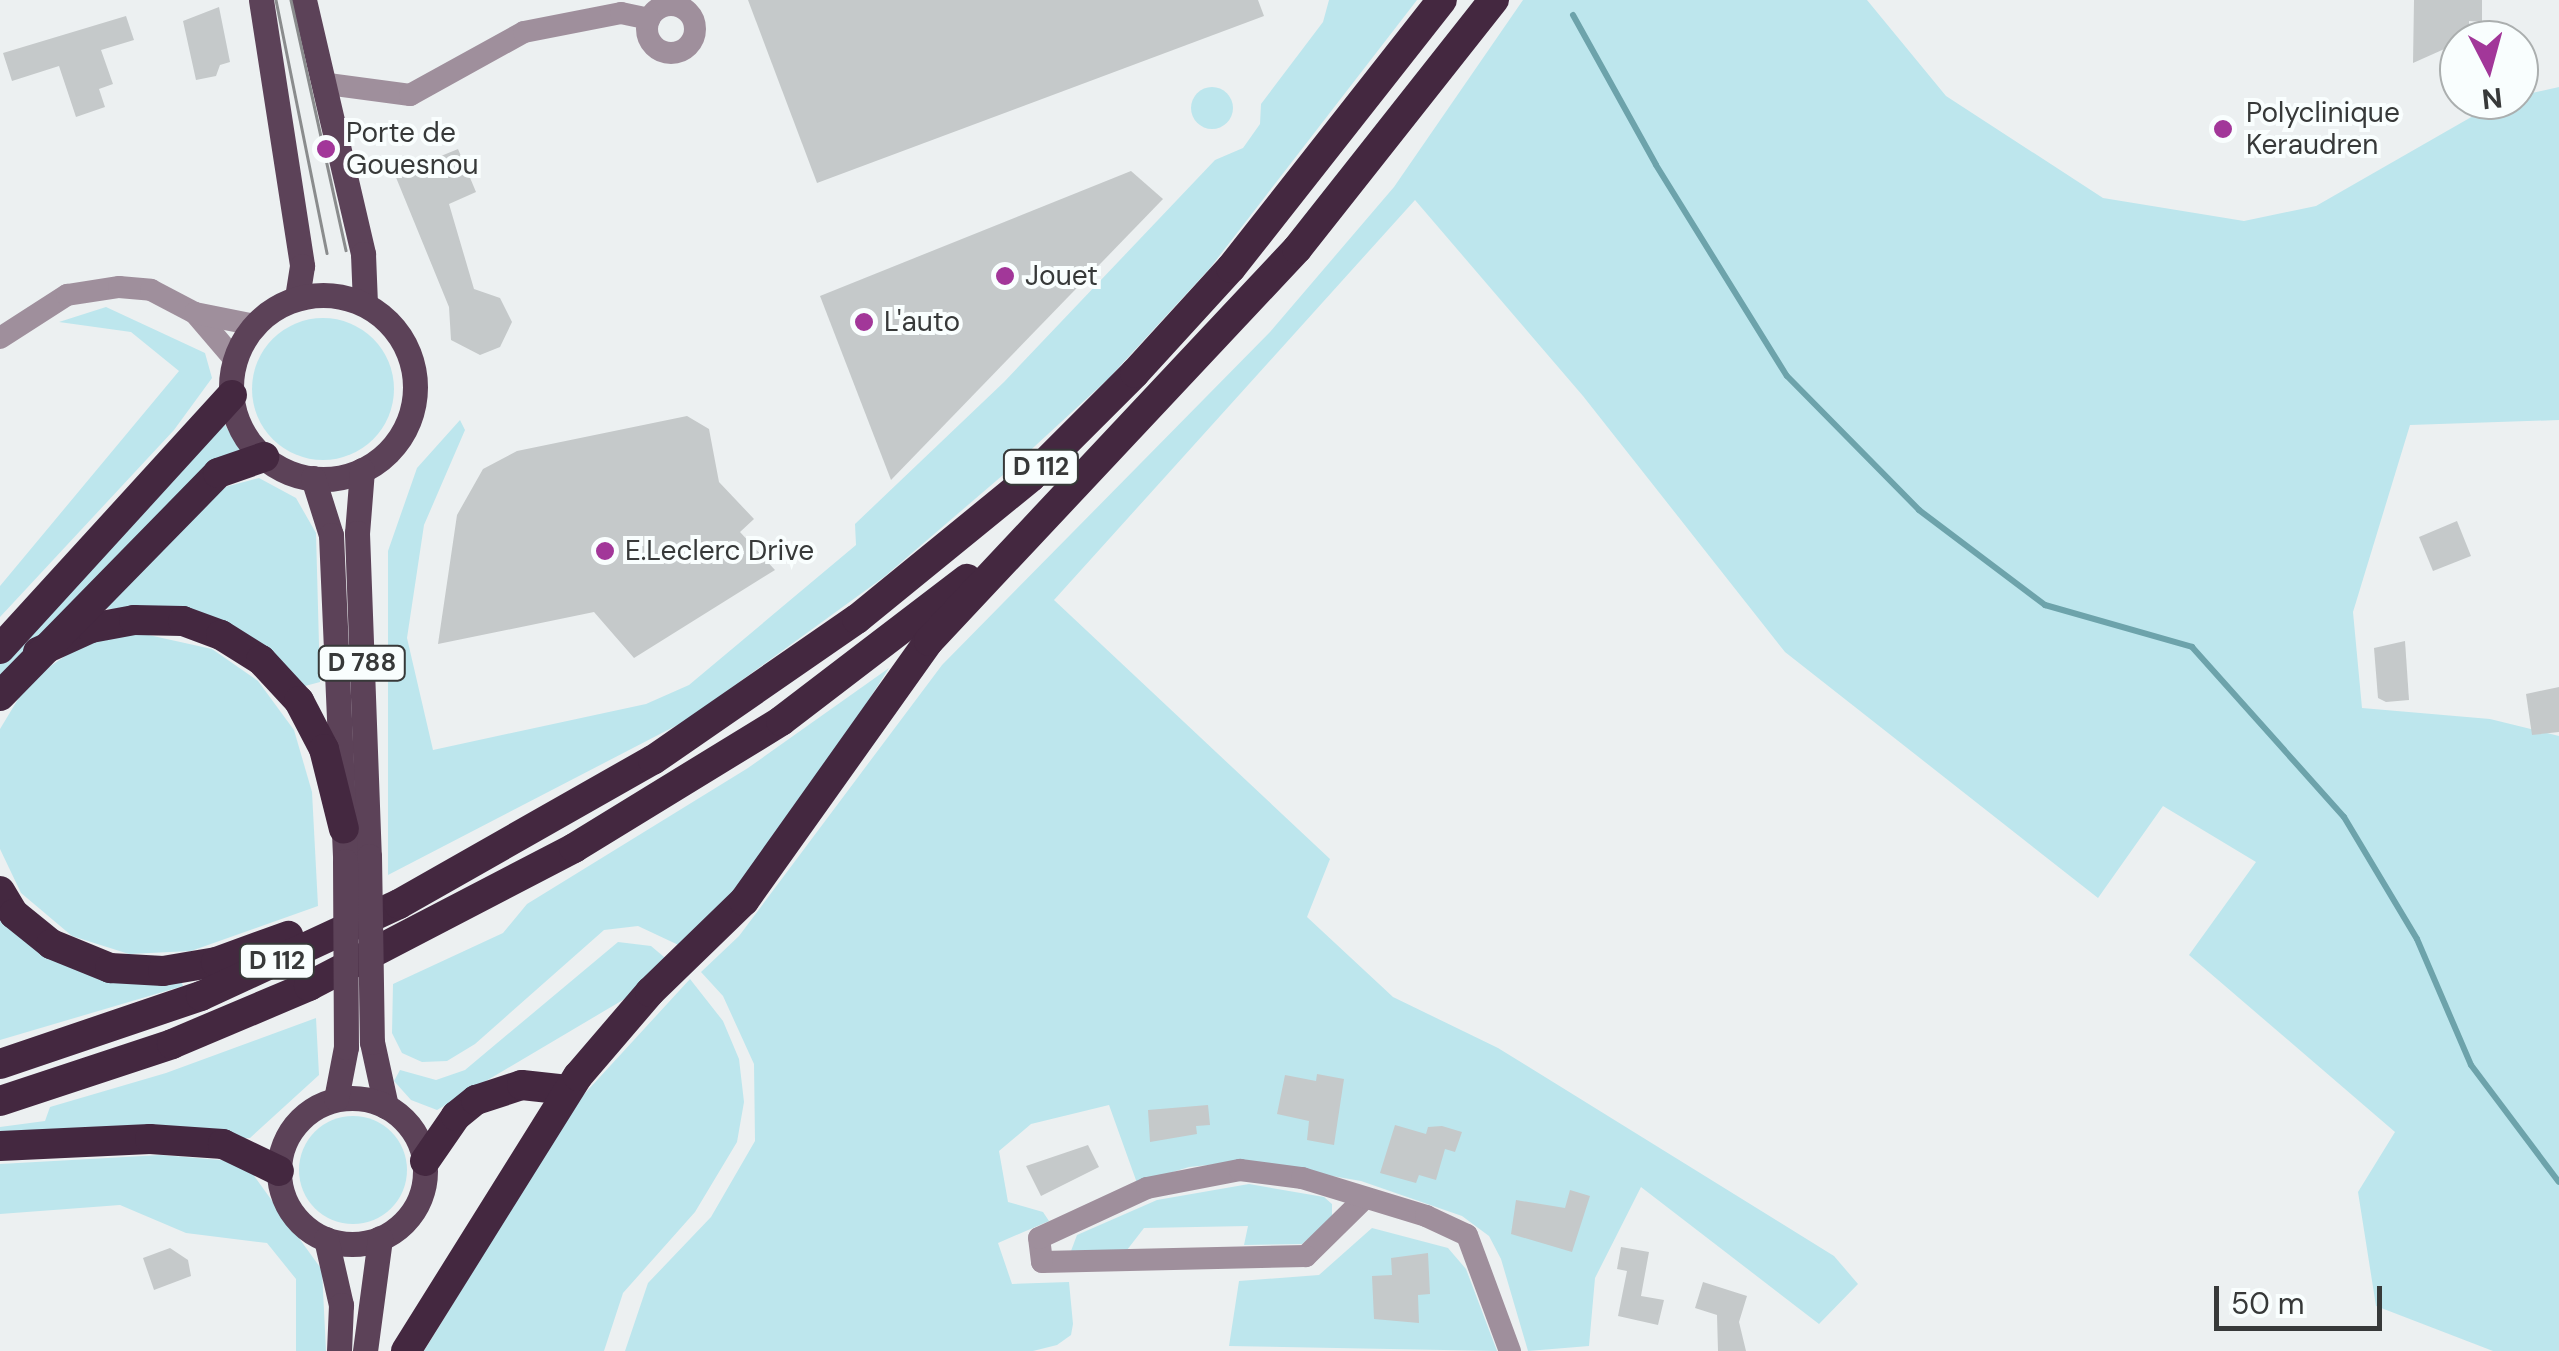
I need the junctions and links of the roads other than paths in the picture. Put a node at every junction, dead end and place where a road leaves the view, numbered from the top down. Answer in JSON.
{"nodes":[{"id":1,"x":262,"y":0,"type":"edge"},
{"id":2,"x":304,"y":0,"type":"edge"},
{"id":3,"x":1442,"y":0,"type":"edge"},
{"id":4,"x":1494,"y":0,"type":"edge"},
{"id":5,"x":649,"y":19,"type":"dead end"},
{"id":6,"x":328,"y":84,"type":"junction"},
{"id":7,"x":297,"y":298,"type":"junction"},
{"id":8,"x":365,"y":304,"type":"junction"},
{"id":9,"x":196,"y":313,"type":"junction"},
{"id":10,"x":254,"y":326,"type":"junction"},
{"id":11,"x":0,"y":338,"type":"edge"},
{"id":12,"x":235,"y":360,"type":"junction"},
{"id":13,"x":232,"y":394,"type":"junction"},
{"id":14,"x":264,"y":458,"type":"junction"},
{"id":15,"x":362,"y":470,"type":"junction"},
{"id":16,"x":313,"y":478,"type":"junction"},
{"id":17,"x":1033,"y":528,"type":"junction"},
{"id":18,"x":0,"y":650,"type":"edge"},
{"id":19,"x":38,"y":652,"type":"junction"},
{"id":20,"x":0,"y":696,"type":"edge"},
{"id":21,"x":540,"y":826,"type":"junction"},
{"id":22,"x":344,"y":829,"type":"junction"},
{"id":23,"x":357,"y":859,"type":"junction"},
{"id":24,"x":0,"y":891,"type":"edge"},
{"id":25,"x":359,"y":1045,"type":"junction"},
{"id":26,"x":0,"y":1064,"type":"edge"},
{"id":27,"x":568,"y":1090,"type":"junction"},
{"id":28,"x":336,"y":1099,"type":"junction"},
{"id":29,"x":0,"y":1101,"type":"edge"},
{"id":30,"x":386,"y":1106,"type":"junction"},
{"id":31,"x":0,"y":1146,"type":"edge"},
{"id":32,"x":425,"y":1161,"type":"junction"},
{"id":33,"x":279,"y":1171,"type":"junction"},
{"id":34,"x":1365,"y":1198,"type":"junction"},
{"id":35,"x":380,"y":1238,"type":"junction"},
{"id":36,"x":326,"y":1239,"type":"junction"},
{"id":37,"x":339,"y":1351,"type":"edge"},
{"id":38,"x":365,"y":1351,"type":"edge"},
{"id":39,"x":406,"y":1351,"type":"edge"},
{"id":40,"x":1510,"y":1351,"type":"edge"}],
"edges":[{"from":1,"to":7,"type":"main road"},
{"from":2,"to":6,"type":"main road"},
{"from":3,"to":21,"type":"highway","number":"D 112"},
{"from":4,"to":17,"type":"highway","number":"D 112"},
{"from":5,"to":6,"type":"street"},
{"from":6,"to":8,"type":"main road"},
{"from":7,"to":8,"type":"main road"},
{"from":7,"to":10,"type":"main road"},
{"from":8,"to":15,"type":"main road"},
{"from":9,"to":10,"type":"street"},
{"from":9,"to":11,"type":"street"},
{"from":9,"to":12,"type":"street"},
{"from":10,"to":12,"type":"main road"},
{"from":12,"to":13,"type":"main road"},
{"from":13,"to":14,"type":"main road"},
{"from":13,"to":18,"type":"highway"},
{"from":14,"to":16,"type":"main road"},
{"from":14,"to":19,"type":"highway"},
{"from":15,"to":16,"type":"main road"},
{"from":15,"to":23,"type":"main road","number":"D 788"},
{"from":16,"to":22,"type":"main road","number":"D 788"},
{"from":17,"to":27,"type":"highway"},
{"from":17,"to":29,"type":"highway","number":"D 112"},
{"from":19,"to":20,"type":"highway"},
{"from":19,"to":22,"type":"highway"},
{"from":21,"to":24,"type":"highway"},
{"from":21,"to":26,"type":"highway","number":"D 112"},
{"from":22,"to":23,"type":"main road","number":"D 788"},
{"from":23,"to":25,"type":"main road","number":"D 788","bridge":true},
{"from":25,"to":28,"type":"main road"},
{"from":25,"to":30,"type":"main road"},
{"from":27,"to":32,"type":"highway"},
{"from":27,"to":39,"type":"highway"},
{"from":28,"to":30,"type":"main road"},
{"from":28,"to":33,"type":"main road"},
{"from":30,"to":32,"type":"main road"},
{"from":31,"to":33,"type":"highway"},
{"from":32,"to":35,"type":"main road"},
{"from":33,"to":36,"type":"main road"},
{"from":34,"to":34,"type":"street"},
{"from":34,"to":40,"type":"street"},
{"from":35,"to":36,"type":"main road"},
{"from":35,"to":38,"type":"main road"},
{"from":36,"to":37,"type":"main road"}]}
